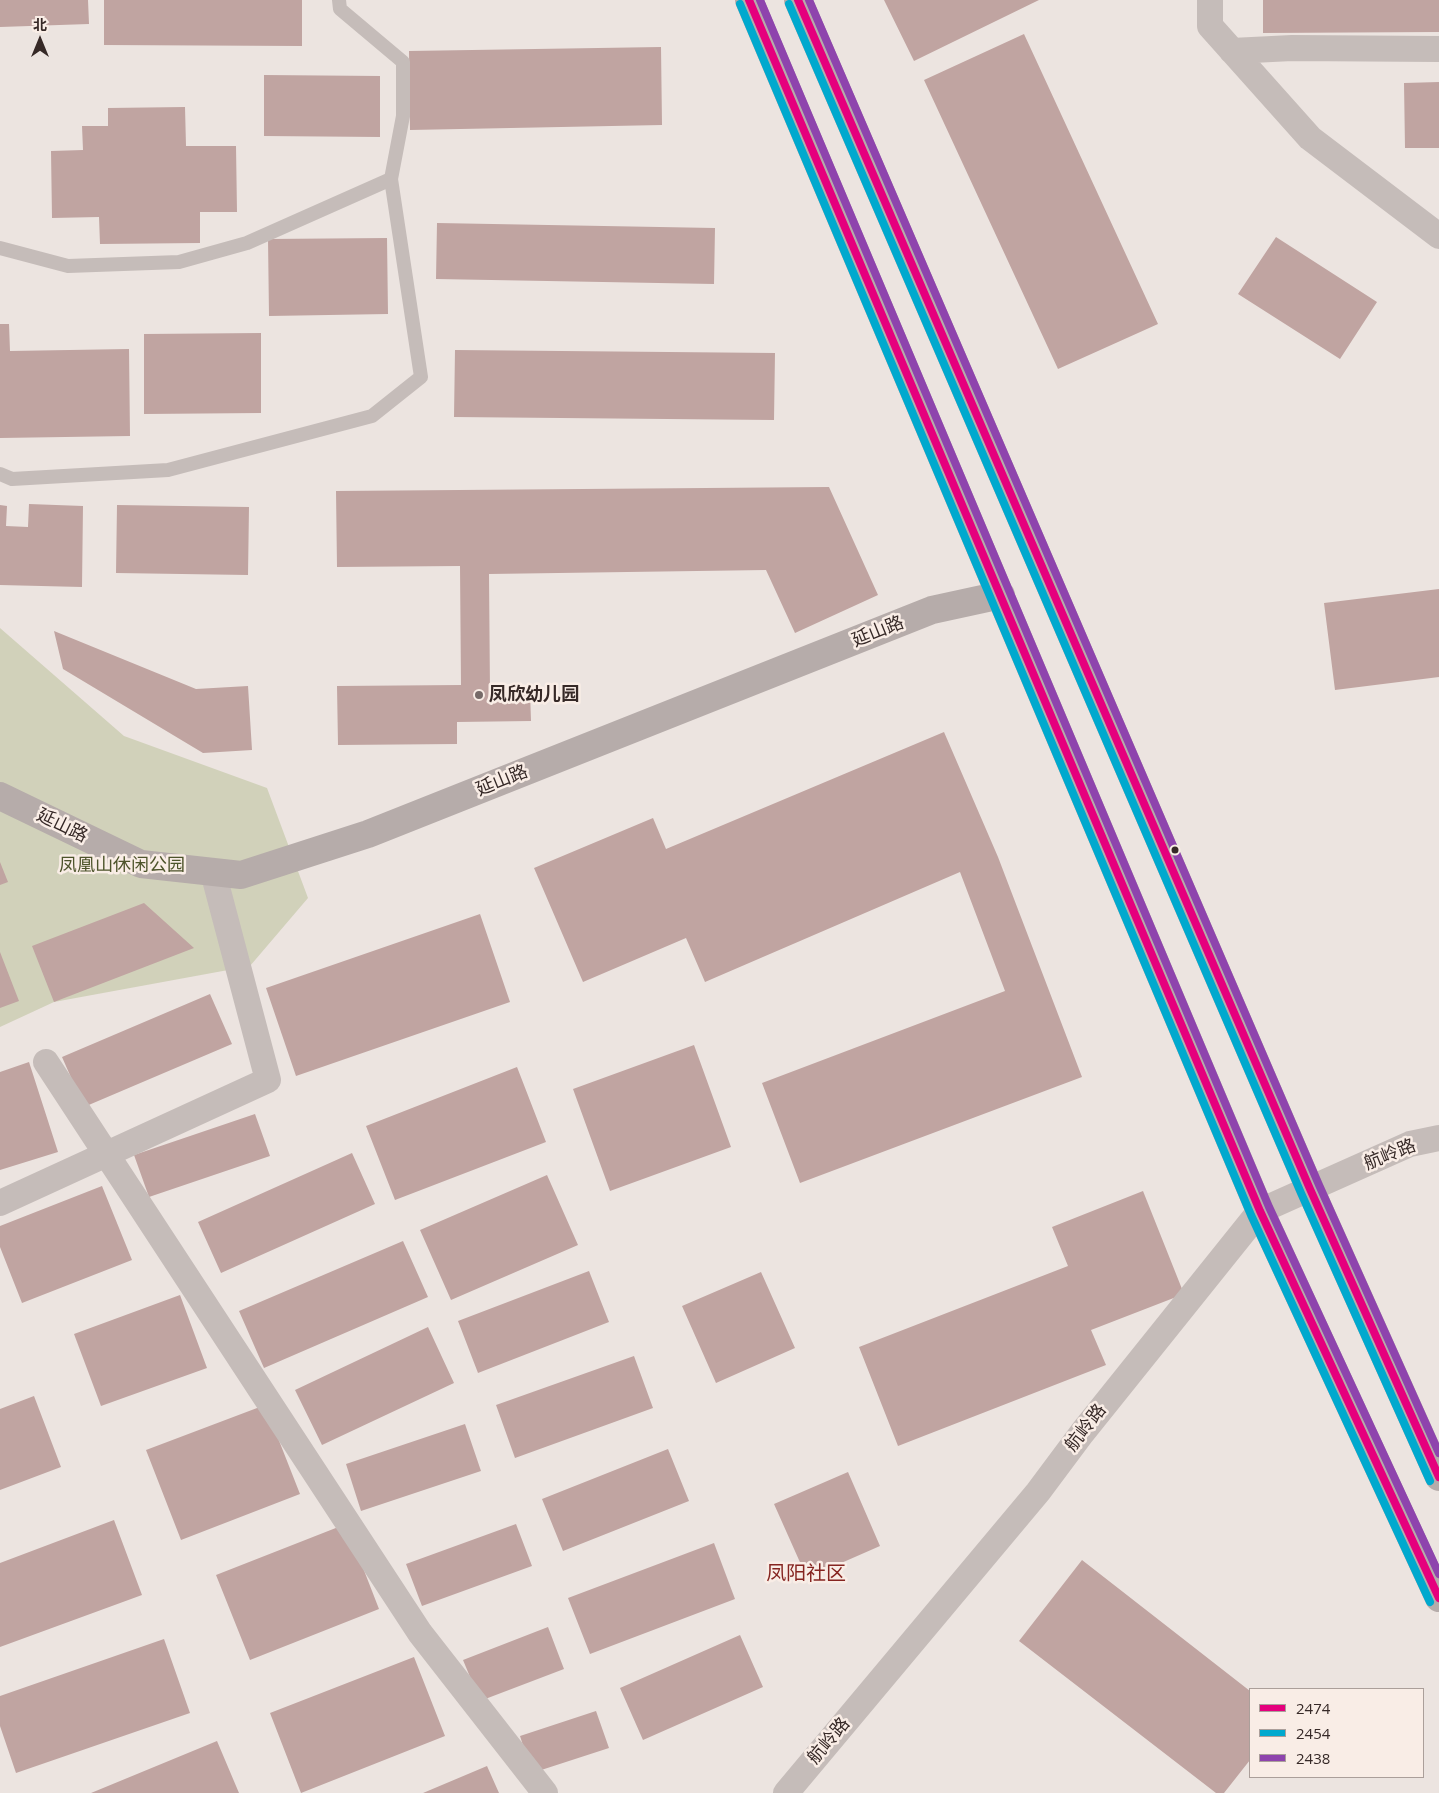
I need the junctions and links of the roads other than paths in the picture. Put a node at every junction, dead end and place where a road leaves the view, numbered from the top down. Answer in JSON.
{"nodes":[{"id":1,"x":339,"y":0,"type":"edge"},
{"id":2,"x":749,"y":0,"type":"edge"},
{"id":3,"x":798,"y":0,"type":"edge"},
{"id":4,"x":1210,"y":0,"type":"edge"},
{"id":5,"x":1439,"y":49,"type":"edge"},
{"id":6,"x":1232,"y":51,"type":"junction"},
{"id":7,"x":391,"y":179,"type":"junction"},
{"id":8,"x":1439,"y":236,"type":"edge"},
{"id":9,"x":0,"y":248,"type":"edge"},
{"id":10,"x":0,"y":474,"type":"edge"},
{"id":11,"x":1001,"y":595,"type":"junction"},
{"id":12,"x":0,"y":796,"type":"edge"},
{"id":13,"x":213,"y":872,"type":"junction"},
{"id":14,"x":46,"y":1062,"type":"dead end"},
{"id":15,"x":1439,"y":1138,"type":"edge"},
{"id":16,"x":106,"y":1154,"type":"junction"},
{"id":17,"x":1310,"y":1188,"type":"junction"},
{"id":18,"x":0,"y":1203,"type":"edge"},
{"id":19,"x":1260,"y":1211,"type":"junction"},
{"id":20,"x":1439,"y":1477,"type":"edge"},
{"id":21,"x":1439,"y":1598,"type":"edge"},
{"id":22,"x":545,"y":1793,"type":"edge"},
{"id":23,"x":786,"y":1793,"type":"edge"}],
"edges":[{"from":1,"to":7,"type":"lane"},
{"from":2,"to":11,"type":"main road"},
{"from":3,"to":17,"type":"main road"},
{"from":4,"to":6,"type":"street"},
{"from":5,"to":6,"type":"street"},
{"from":6,"to":8,"type":"street"},
{"from":7,"to":9,"type":"lane"},
{"from":7,"to":10,"type":"lane"},
{"from":11,"to":13,"type":"main road","name":"延山路"},
{"from":11,"to":19,"type":"main road"},
{"from":12,"to":13,"type":"main road","name":"延山路"},
{"from":13,"to":16,"type":"street"},
{"from":14,"to":16,"type":"street"},
{"from":15,"to":17,"type":"street","name":"航岭路"},
{"from":16,"to":18,"type":"street"},
{"from":16,"to":22,"type":"street"},
{"from":17,"to":19,"type":"street","name":"航岭路"},
{"from":17,"to":20,"type":"main road"},
{"from":19,"to":21,"type":"main road"},
{"from":19,"to":23,"type":"street","name":"航岭路"}]}
